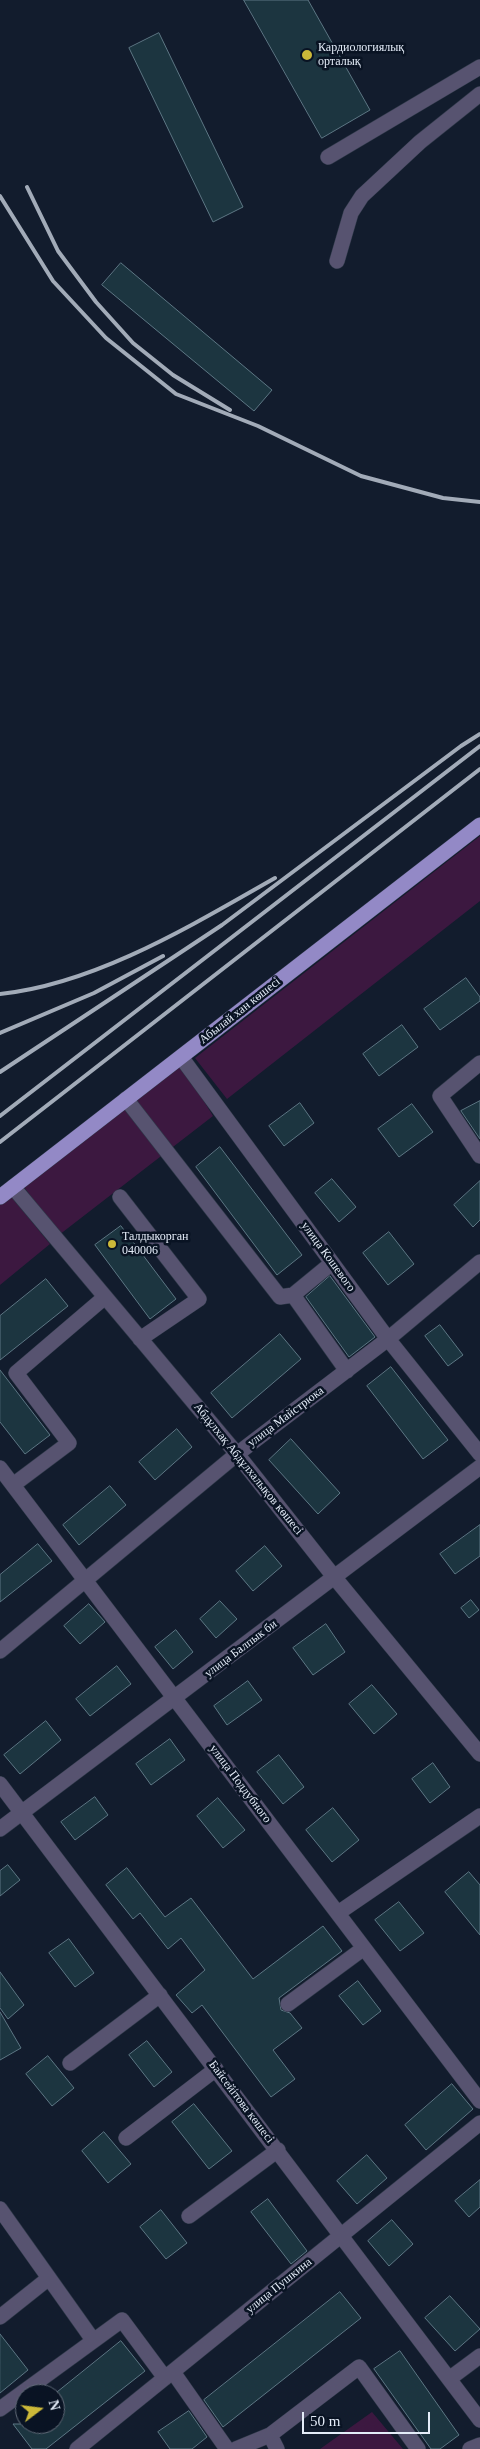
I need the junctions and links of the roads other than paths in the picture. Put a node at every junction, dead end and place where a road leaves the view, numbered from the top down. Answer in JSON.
{"nodes":[{"id":1,"x":480,"y":67,"type":"edge"},
{"id":2,"x":480,"y":94,"type":"edge"},
{"id":3,"x":328,"y":157,"type":"dead end"},
{"id":4,"x":338,"y":261,"type":"dead end"},
{"id":5,"x":480,"y":825,"type":"edge"},
{"id":6,"x":181,"y":1057,"type":"junction"},
{"id":7,"x":480,"y":1063,"type":"edge"},
{"id":8,"x":126,"y":1099,"type":"junction"},
{"id":9,"x":480,"y":1156,"type":"edge"},
{"id":10,"x":13,"y":1187,"type":"junction"},
{"id":11,"x":0,"y":1197,"type":"edge"},
{"id":12,"x":120,"y":1197,"type":"dead end"},
{"id":13,"x":480,"y":1262,"type":"edge"},
{"id":14,"x":332,"y":1263,"type":"junction"},
{"id":15,"x":293,"y":1295,"type":"junction"},
{"id":16,"x":105,"y":1297,"type":"junction"},
{"id":17,"x":140,"y":1339,"type":"junction"},
{"id":18,"x":388,"y":1339,"type":"junction"},
{"id":19,"x":347,"y":1371,"type":"junction"},
{"id":20,"x":237,"y":1454,"type":"junction"},
{"id":21,"x":480,"y":1454,"type":"edge"},
{"id":22,"x":480,"y":1467,"type":"edge"},
{"id":23,"x":0,"y":1468,"type":"edge"},
{"id":24,"x":13,"y":1485,"type":"junction"},
{"id":25,"x":335,"y":1578,"type":"junction"},
{"id":26,"x":86,"y":1580,"type":"junction"},
{"id":27,"x":0,"y":1651,"type":"edge"},
{"id":28,"x":175,"y":1698,"type":"junction"},
{"id":29,"x":480,"y":1754,"type":"edge"},
{"id":30,"x":0,"y":1784,"type":"edge"},
{"id":31,"x":22,"y":1813,"type":"junction"},
{"id":32,"x":480,"y":1816,"type":"edge"},
{"id":33,"x":0,"y":1829,"type":"edge"},
{"id":34,"x":338,"y":1913,"type":"junction"},
{"id":35,"x":364,"y":1948,"type":"junction"},
{"id":36,"x":160,"y":1995,"type":"junction"},
{"id":37,"x":288,"y":2004,"type":"dead end"},
{"id":38,"x":70,"y":2063,"type":"dead end"},
{"id":39,"x":216,"y":2070,"type":"junction"},
{"id":40,"x":480,"y":2101,"type":"edge"},
{"id":41,"x":480,"y":2123,"type":"edge"},
{"id":42,"x":126,"y":2138,"type":"dead end"},
{"id":43,"x":278,"y":2150,"type":"junction"},
{"id":44,"x":0,"y":2209,"type":"edge"},
{"id":45,"x":189,"y":2216,"type":"dead end"},
{"id":46,"x":5,"y":2226,"type":"edge"},
{"id":47,"x":342,"y":2235,"type":"junction"},
{"id":48,"x":49,"y":2278,"type":"junction"},
{"id":49,"x":0,"y":2317,"type":"edge"},
{"id":50,"x":94,"y":2340,"type":"junction"},
{"id":51,"x":480,"y":2356,"type":"edge"},
{"id":52,"x":169,"y":2375,"type":"junction"},
{"id":53,"x":449,"y":2379,"type":"junction"},
{"id":54,"x":0,"y":2409,"type":"edge"},
{"id":55,"x":480,"y":2420,"type":"edge"},
{"id":56,"x":270,"y":2435,"type":"junction"},
{"id":57,"x":480,"y":2445,"type":"edge"},
{"id":58,"x":76,"y":2449,"type":"edge"},
{"id":59,"x":227,"y":2449,"type":"edge"},
{"id":60,"x":236,"y":2449,"type":"edge"},
{"id":61,"x":277,"y":2449,"type":"edge"},
{"id":62,"x":418,"y":2449,"type":"edge"},
{"id":63,"x":470,"y":2449,"type":"edge"}],
"edges":[{"from":1,"to":3,"type":"street"},
{"from":2,"to":4,"type":"street"},
{"from":5,"to":6,"type":"main road","name":"Абылай хан көшесі"},
{"from":6,"to":8,"type":"main road","name":"Абылай хан көшесі"},
{"from":6,"to":14,"type":"street","name":"улица Кошевого"},
{"from":7,"to":9,"type":"street"},
{"from":8,"to":10,"type":"main road","name":"Абылай хан көшесі"},
{"from":8,"to":15,"type":"street"},
{"from":10,"to":11,"type":"main road","name":"Абылай хан көшесі"},
{"from":10,"to":16,"type":"street","name":"Абдұлхақ Абдұлхалықов көшесі"},
{"from":12,"to":17,"type":"street"},
{"from":13,"to":18,"type":"street","name":"улица Майстрюка"},
{"from":14,"to":15,"type":"street"},
{"from":14,"to":18,"type":"street","name":"улица Кошевого"},
{"from":15,"to":19,"type":"street"},
{"from":16,"to":17,"type":"street","name":"Абдұлхақ Абдұлхалықов көшесі"},
{"from":16,"to":24,"type":"street"},
{"from":17,"to":20,"type":"street","name":"Абдұлхақ Абдұлхалықов көшесі"},
{"from":18,"to":19,"type":"street","name":"улица Майстрюка"},
{"from":18,"to":21,"type":"street","name":"улица Кошевого"},
{"from":19,"to":20,"type":"street","name":"улица Майстрюка"},
{"from":20,"to":25,"type":"street","name":"Абдұлхақ Абдұлхалықов көшесі"},
{"from":20,"to":26,"type":"street","name":"улица Майстрюка"},
{"from":22,"to":25,"type":"street","name":"улица Балпык би"},
{"from":23,"to":24,"type":"street","name":"улица Поддубного"},
{"from":24,"to":26,"type":"street","name":"улица Поддубного"},
{"from":25,"to":28,"type":"street","name":"улица Балпык би"},
{"from":25,"to":29,"type":"street","name":"Абдұлхақ Абдұлхалықов көшесі"},
{"from":26,"to":27,"type":"street","name":"улица Майстрюка"},
{"from":26,"to":28,"type":"street","name":"улица Поддубного"},
{"from":28,"to":31,"type":"street","name":"улица Балпык би"},
{"from":28,"to":34,"type":"street","name":"улица Поддубного"},
{"from":30,"to":31,"type":"street","name":"Байсейітова көшесі"},
{"from":31,"to":33,"type":"street","name":"улица Балпык би"},
{"from":31,"to":36,"type":"street","name":"Байсейітова көшесі"},
{"from":32,"to":34,"type":"street"},
{"from":34,"to":35,"type":"street","name":"улица Поддубного"},
{"from":35,"to":37,"type":"street"},
{"from":35,"to":40,"type":"street","name":"улица Поддубного"},
{"from":36,"to":38,"type":"street"},
{"from":36,"to":39,"type":"street","name":"Байсейітова көшесі"},
{"from":39,"to":42,"type":"street"},
{"from":39,"to":43,"type":"street","name":"Байсейітова көшесі"},
{"from":41,"to":47,"type":"street","name":"улица Пушкина"},
{"from":43,"to":45,"type":"street"},
{"from":43,"to":47,"type":"street","name":"Байсейітова көшесі"},
{"from":44,"to":46,"type":"street"},
{"from":46,"to":48,"type":"street"},
{"from":47,"to":52,"type":"street","name":"улица Пушкина"},
{"from":47,"to":53,"type":"street","name":"Байсейітова көшесі"},
{"from":48,"to":49,"type":"street"},
{"from":48,"to":50,"type":"street"},
{"from":50,"to":52,"type":"street"},
{"from":50,"to":54,"type":"street"},
{"from":51,"to":53,"type":"street"},
{"from":52,"to":58,"type":"street","name":"улица Пушкина"},
{"from":52,"to":59,"type":"street"},
{"from":53,"to":55,"type":"street","name":"Байсейітова көшесі"},
{"from":56,"to":60,"type":"street"},
{"from":56,"to":61,"type":"street"},
{"from":56,"to":62,"type":"street"},
{"from":57,"to":63,"type":"street"}]}
